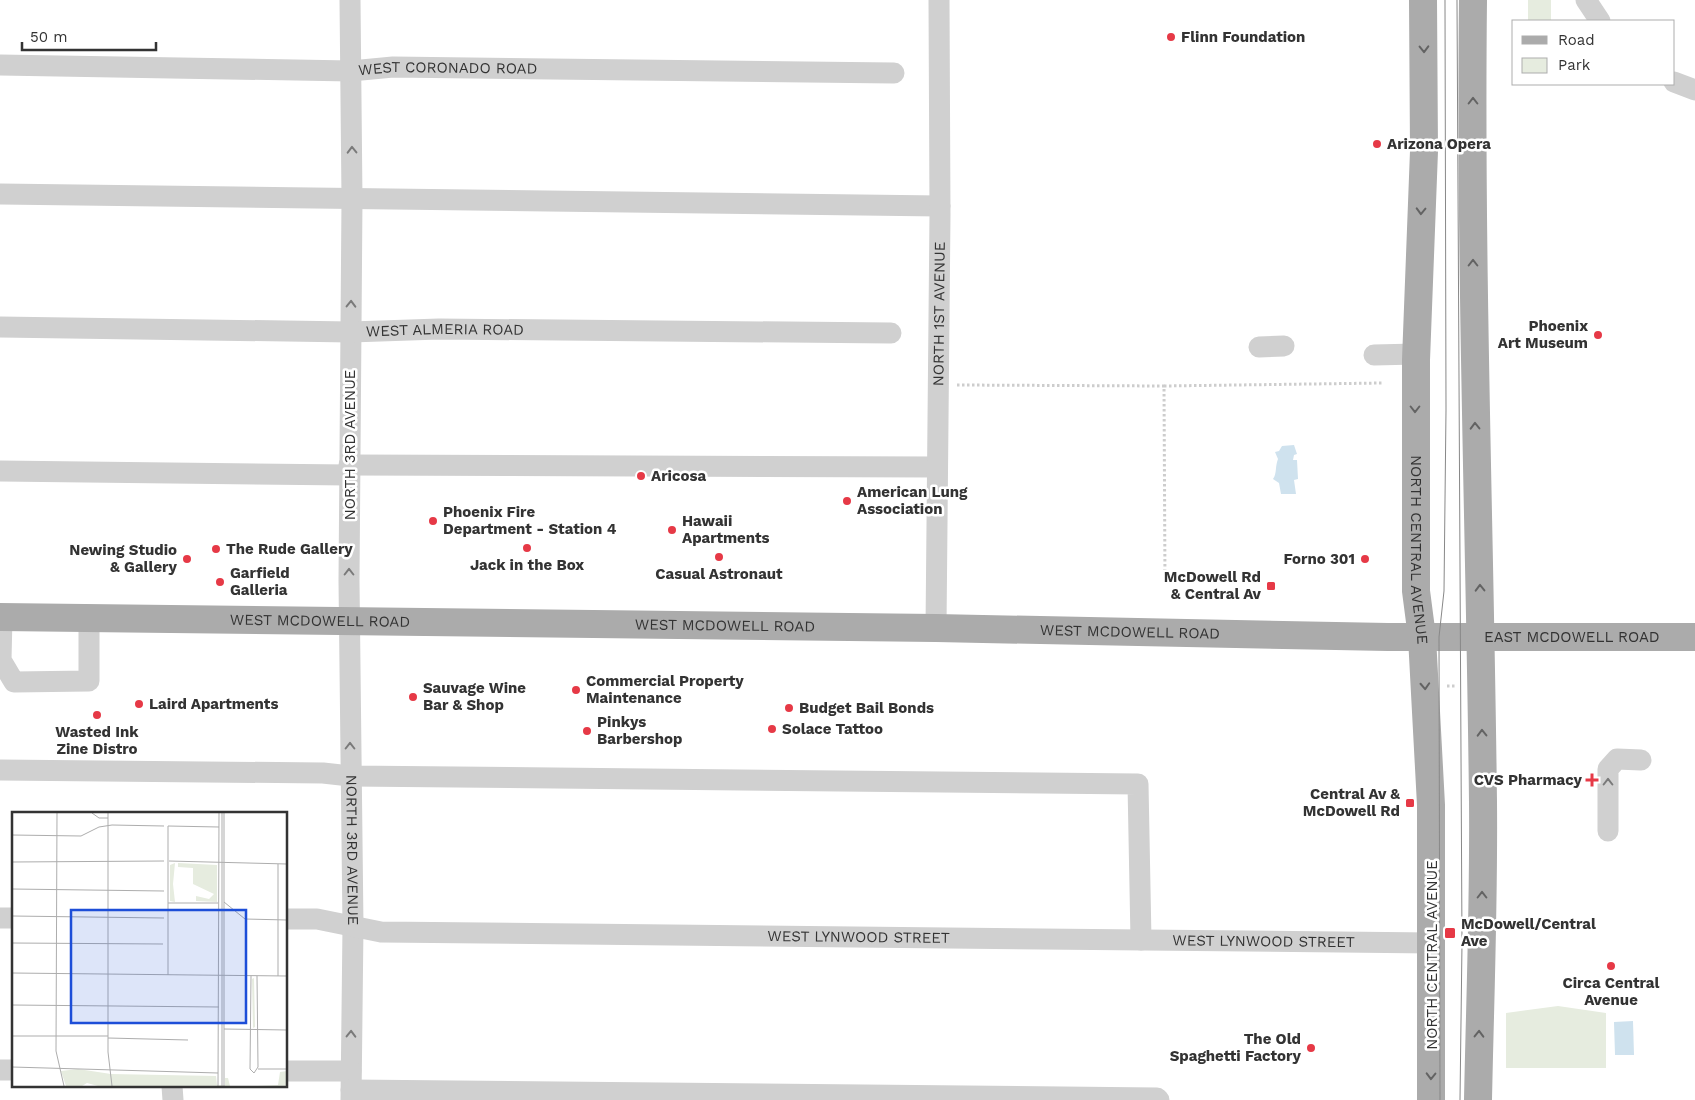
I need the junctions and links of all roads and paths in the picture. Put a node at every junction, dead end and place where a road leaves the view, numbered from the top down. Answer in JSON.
{"nodes":[{"id":1,"x":350,"y":0,"type":"edge"},
{"id":2,"x":939,"y":0,"type":"edge"},
{"id":3,"x":1424,"y":0,"type":"edge"},
{"id":4,"x":1473,"y":0,"type":"edge"},
{"id":5,"x":1482,"y":0,"type":"edge"},
{"id":6,"x":1586,"y":0,"type":"edge"},
{"id":7,"x":1599,"y":20,"type":"edge"},
{"id":8,"x":1472,"y":33,"type":"junction"},
{"id":9,"x":0,"y":65,"type":"edge"},
{"id":10,"x":351,"y":71,"type":"junction"},
{"id":11,"x":894,"y":73,"type":"dead end"},
{"id":12,"x":1675,"y":82,"type":"edge"},
{"id":13,"x":1695,"y":90,"type":"edge"},
{"id":14,"x":0,"y":194,"type":"edge"},
{"id":15,"x":352,"y":199,"type":"junction"},
{"id":16,"x":940,"y":206,"type":"junction"},
{"id":17,"x":0,"y":327,"type":"edge"},
{"id":18,"x":351,"y":332,"type":"junction"},
{"id":19,"x":891,"y":333,"type":"dead end"},
{"id":20,"x":1284,"y":346,"type":"dead end"},
{"id":21,"x":1259,"y":347,"type":"dead end"},
{"id":22,"x":1416,"y":354,"type":"junction"},
{"id":23,"x":1374,"y":355,"type":"dead end"},
{"id":24,"x":1383,"y":383,"type":"dead end"},
{"id":25,"x":937,"y":386,"type":"junction"},
{"id":26,"x":1164,"y":386,"type":"junction"},
{"id":27,"x":937,"y":467,"type":"junction"},
{"id":28,"x":349,"y":470,"type":"junction"},
{"id":29,"x":0,"y":471,"type":"edge"},
{"id":30,"x":1165,"y":583,"type":"dead end"},
{"id":31,"x":1,"y":617,"type":"edge"},
{"id":32,"x":89,"y":618,"type":"junction"},
{"id":33,"x":350,"y":621,"type":"junction"},
{"id":34,"x":936,"y":628,"type":"junction"},
{"id":35,"x":1695,"y":636,"type":"edge"},
{"id":36,"x":1422,"y":637,"type":"junction"},
{"id":37,"x":1449,"y":637,"type":"joint"},
{"id":38,"x":1480,"y":637,"type":"junction"},
{"id":39,"x":1446,"y":686,"type":"dead end"},
{"id":40,"x":1457,"y":686,"type":"dead end"},
{"id":41,"x":1641,"y":760,"type":"dead end"},
{"id":42,"x":0,"y":770,"type":"edge"},
{"id":43,"x":350,"y":776,"type":"junction"},
{"id":44,"x":1608,"y":830,"type":"dead end"},
{"id":45,"x":288,"y":919,"type":"edge"},
{"id":46,"x":353,"y":926,"type":"junction"},
{"id":47,"x":1141,"y":940,"type":"junction"},
{"id":48,"x":1432,"y":943,"type":"junction"},
{"id":49,"x":288,"y":1071,"type":"edge"},
{"id":50,"x":351,"y":1087,"type":"edge"},
{"id":51,"x":1159,"y":1100,"type":"edge"},
{"id":52,"x":1431,"y":1100,"type":"edge"},
{"id":53,"x":1478,"y":1100,"type":"edge"}],
"edges":[{"from":1,"to":10,"type":"street","name":"NORTH 3RD AVENUE"},
{"from":2,"to":16,"type":"street","name":"NORTH 1ST AVENUE"},
{"from":3,"to":22,"type":"main road","name":"NORTH CENTRAL AVENUE","one_way":true},
{"from":4,"to":8,"type":"main road"},
{"from":5,"to":8,"type":"street"},
{"from":6,"to":7,"type":"street"},
{"from":38,"to":8,"type":"main road","one_way":true},
{"from":9,"to":10,"type":"street","name":"WEST CORONADO ROAD"},
{"from":10,"to":11,"type":"street","name":"WEST CORONADO ROAD"},
{"from":15,"to":10,"type":"street","name":"NORTH 3RD AVENUE","one_way":true},
{"from":12,"to":13,"type":"street"},
{"from":14,"to":15,"type":"street"},
{"from":15,"to":16,"type":"street"},
{"from":18,"to":15,"type":"street","name":"NORTH 3RD AVENUE","one_way":true},
{"from":16,"to":25,"type":"street","name":"NORTH 1ST AVENUE"},
{"from":17,"to":18,"type":"street","name":"WEST ALMERIA ROAD"},
{"from":18,"to":19,"type":"street","name":"WEST ALMERIA ROAD"},
{"from":18,"to":28,"type":"street","name":"NORTH 3RD AVENUE"},
{"from":20,"to":21,"type":"street"},
{"from":22,"to":23,"type":"street"},
{"from":22,"to":36,"type":"main road","name":"NORTH CENTRAL AVENUE","one_way":true},
{"from":24,"to":26,"type":"path"},
{"from":25,"to":26,"type":"path"},
{"from":25,"to":27,"type":"street","name":"NORTH 1ST AVENUE"},
{"from":26,"to":30,"type":"path"},
{"from":27,"to":28,"type":"street"},
{"from":27,"to":34,"type":"street","name":"NORTH 1ST AVENUE"},
{"from":28,"to":29,"type":"street"},
{"from":33,"to":28,"type":"street","name":"NORTH 3RD AVENUE","one_way":true},
{"from":31,"to":32,"type":"main road","name":"WEST MCDOWELL ROAD"},
{"from":31,"to":32,"type":"street"},
{"from":32,"to":33,"type":"main road","name":"WEST MCDOWELL ROAD"},
{"from":33,"to":34,"type":"main road","name":"WEST MCDOWELL ROAD"},
{"from":43,"to":33,"type":"street","name":"NORTH 3RD AVENUE","one_way":true},
{"from":34,"to":36,"type":"main road","name":"WEST MCDOWELL ROAD"},
{"from":35,"to":38,"type":"main road","name":"EAST MCDOWELL ROAD"},
{"from":36,"to":37,"type":"main road","name":"WEST MCDOWELL ROAD"},
{"from":36,"to":48,"type":"main road","name":"NORTH CENTRAL AVENUE","one_way":true},
{"from":37,"to":38,"type":"main road","name":"EAST MCDOWELL ROAD"},
{"from":53,"to":38,"type":"main road","one_way":true},
{"from":39,"to":40,"type":"path"},
{"from":44,"to":41,"type":"street","one_way":true},
{"from":42,"to":43,"type":"street"},
{"from":43,"to":46,"type":"street","name":"NORTH 3RD AVENUE"},
{"from":43,"to":47,"type":"street"},
{"from":45,"to":46,"type":"street","name":"WEST LYNWOOD STREET"},
{"from":46,"to":47,"type":"street","name":"WEST LYNWOOD STREET"},
{"from":50,"to":46,"type":"street","name":"NORTH 3RD AVENUE","one_way":true},
{"from":47,"to":48,"type":"street","name":"WEST LYNWOOD STREET"},
{"from":48,"to":52,"type":"main road","name":"NORTH CENTRAL AVENUE","one_way":true},
{"from":49,"to":50,"type":"street"},
{"from":50,"to":51,"type":"street"}]}
